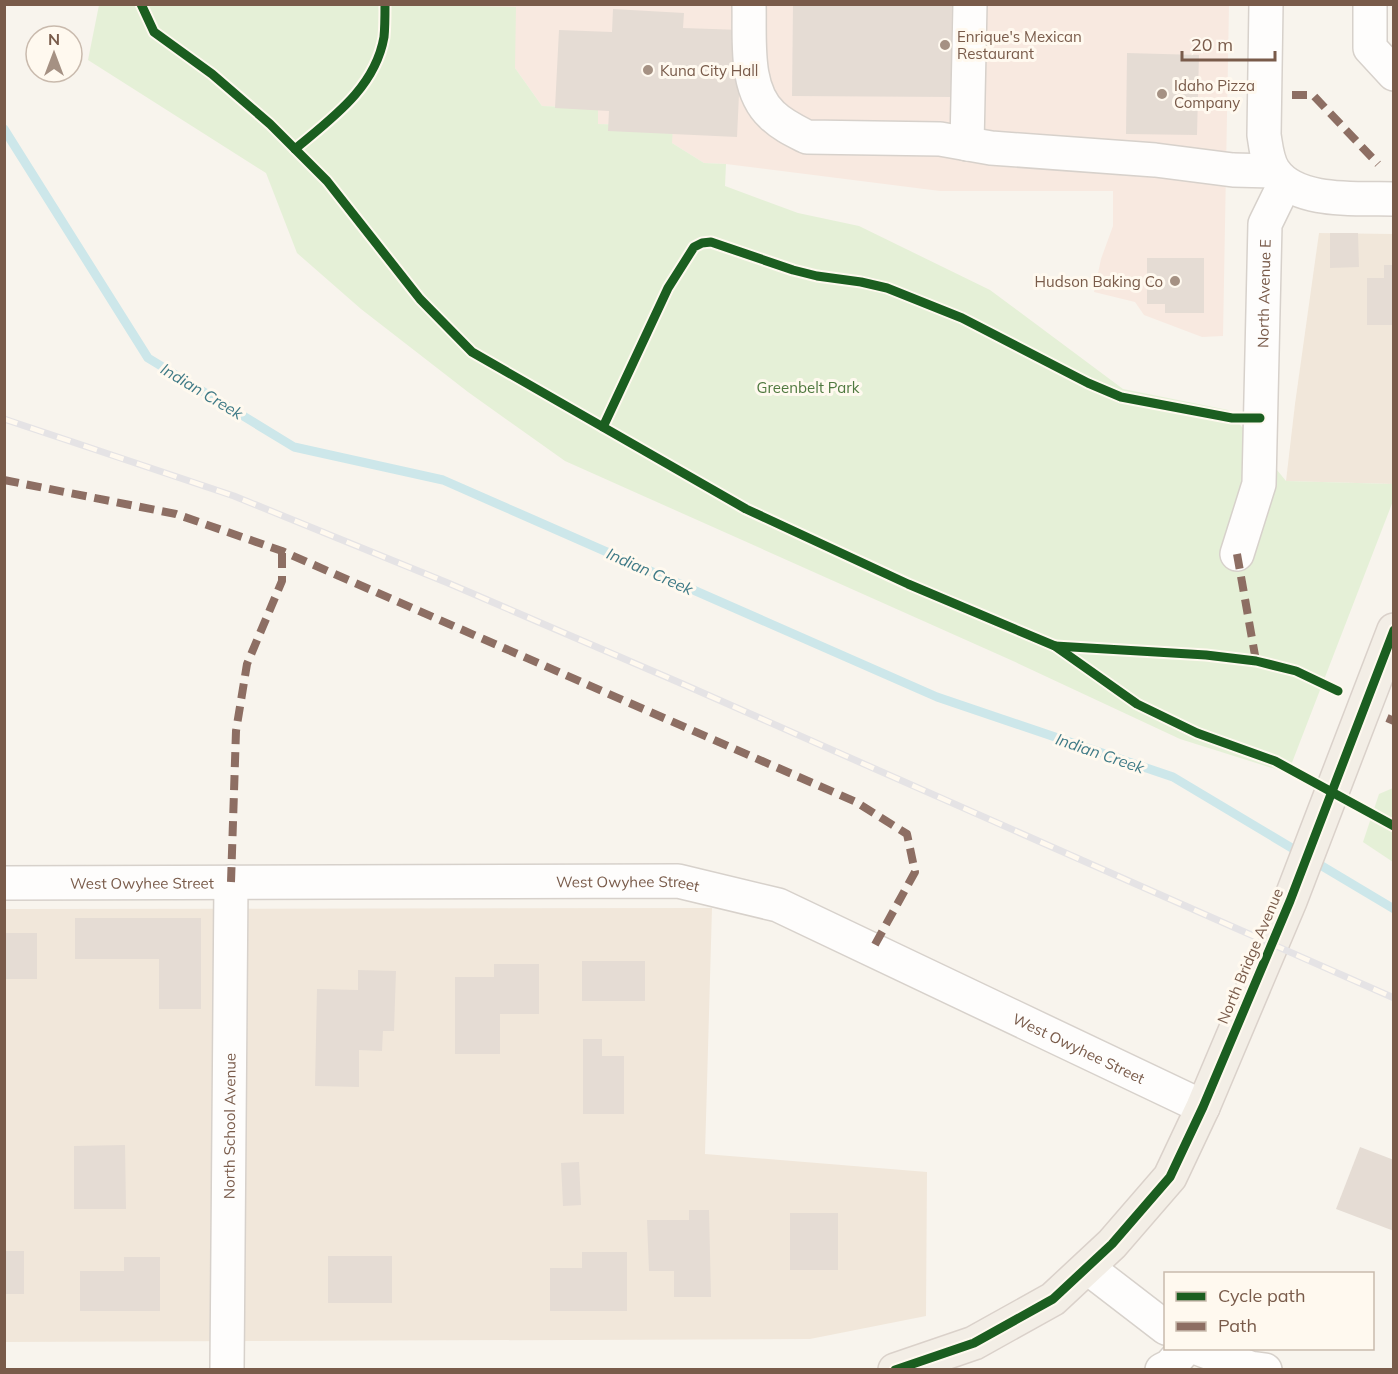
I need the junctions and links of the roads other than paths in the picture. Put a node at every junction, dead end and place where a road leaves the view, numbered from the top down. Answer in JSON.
{"nodes":[{"id":1,"x":749,"y":4,"type":"edge"},
{"id":2,"x":970,"y":4,"type":"edge"},
{"id":3,"x":1266,"y":4,"type":"edge"},
{"id":4,"x":1370,"y":4,"type":"edge"},
{"id":5,"x":1394,"y":74,"type":"edge"},
{"id":6,"x":967,"y":144,"type":"junction"},
{"id":7,"x":1279,"y":177,"type":"junction"},
{"id":8,"x":1394,"y":199,"type":"edge"},
{"id":9,"x":1237,"y":554,"type":"dead end"},
{"id":10,"x":1394,"y":630,"type":"edge"},
{"id":11,"x":231,"y":882,"type":"junction"},
{"id":12,"x":4,"y":883,"type":"edge"},
{"id":13,"x":1203,"y":1107,"type":"junction"},
{"id":14,"x":1088,"y":1268,"type":"junction"},
{"id":15,"x":1164,"y":1326,"type":"edge"},
{"id":16,"x":1183,"y":1350,"type":"edge"},
{"id":17,"x":1202,"y":1350,"type":"edge"},
{"id":18,"x":227,"y":1370,"type":"edge"},
{"id":19,"x":894,"y":1370,"type":"edge"},
{"id":20,"x":1162,"y":1370,"type":"edge"},
{"id":21,"x":1264,"y":1370,"type":"edge"}],
"edges":[{"from":1,"to":6,"type":"street"},
{"from":2,"to":6,"type":"street"},
{"from":3,"to":7,"type":"street"},
{"from":4,"to":5,"type":"street"},
{"from":6,"to":7,"type":"street"},
{"from":7,"to":8,"type":"street"},
{"from":7,"to":9,"type":"street","name":"North Avenue E"},
{"from":10,"to":13,"type":"main road","name":"North Bridge Avenue"},
{"from":11,"to":12,"type":"street","name":"West Owyhee Street"},
{"from":11,"to":13,"type":"street","name":"West Owyhee Street"},
{"from":11,"to":18,"type":"street","name":"North School Avenue"},
{"from":13,"to":14,"type":"main road","name":"North Bridge Avenue"},
{"from":14,"to":15,"type":"street"},
{"from":14,"to":19,"type":"main road","name":"North Bridge Avenue"},
{"from":16,"to":20,"type":"street"},
{"from":17,"to":21,"type":"street"}]}
